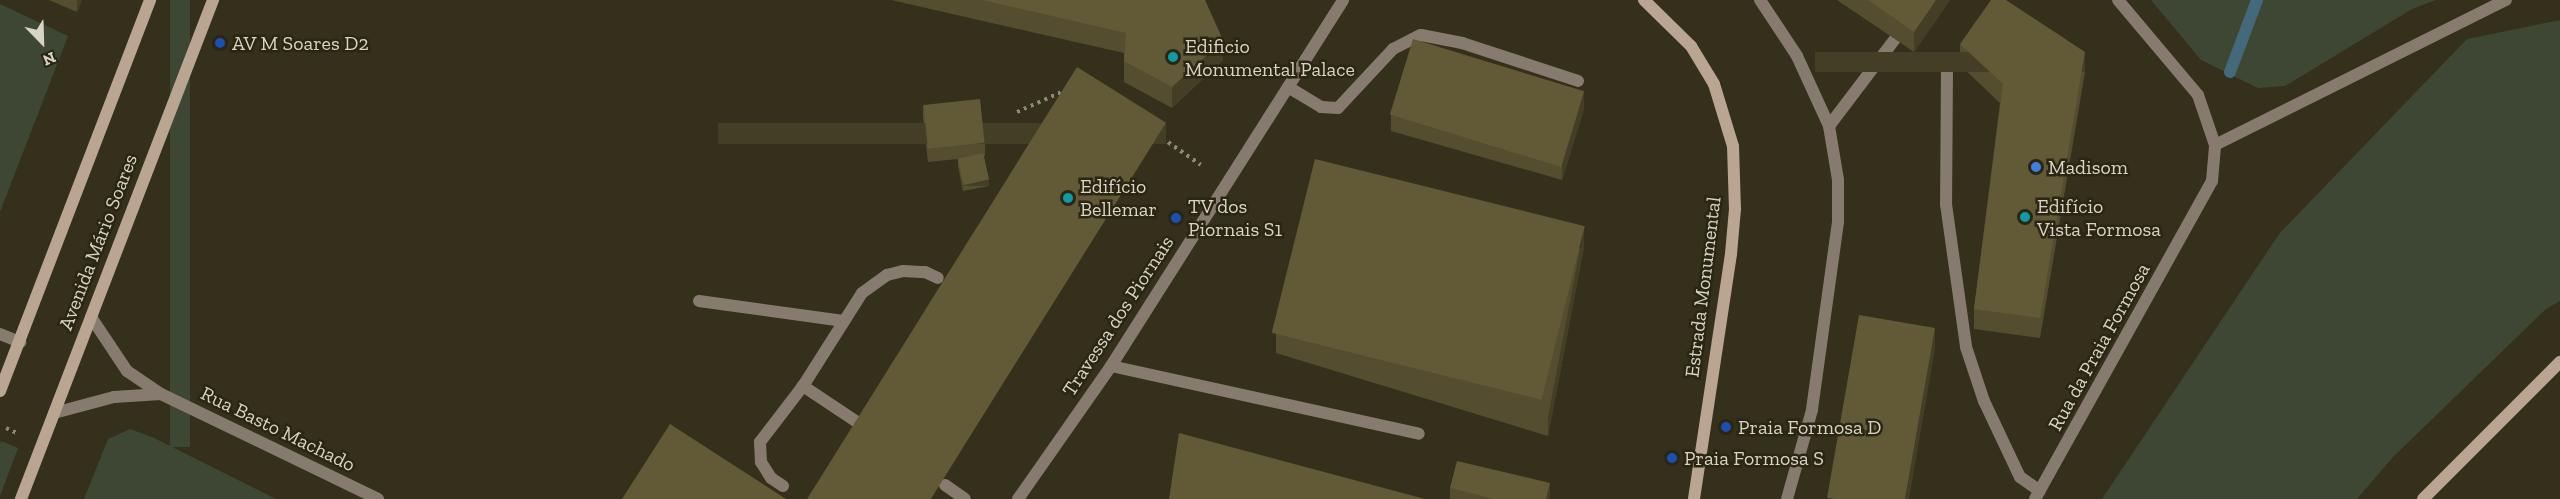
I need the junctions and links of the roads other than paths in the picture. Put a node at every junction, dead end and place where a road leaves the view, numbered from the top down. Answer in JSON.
{"nodes":[{"id":1,"x":150,"y":0,"type":"edge"},
{"id":2,"x":213,"y":0,"type":"edge"},
{"id":3,"x":1343,"y":0,"type":"edge"},
{"id":4,"x":1644,"y":0,"type":"edge"},
{"id":5,"x":1760,"y":0,"type":"edge"},
{"id":6,"x":2118,"y":0,"type":"edge"},
{"id":7,"x":2506,"y":0,"type":"edge"},
{"id":8,"x":1895,"y":39,"type":"edge"},
{"id":9,"x":1947,"y":68,"type":"dead end"},
{"id":10,"x":1578,"y":81,"type":"dead end"},
{"id":11,"x":1288,"y":87,"type":"junction"},
{"id":12,"x":1828,"y":126,"type":"junction"},
{"id":13,"x":2215,"y":145,"type":"junction"},
{"id":14,"x":938,"y":278,"type":"edge"},
{"id":15,"x":699,"y":301,"type":"dead end"},
{"id":16,"x":91,"y":317,"type":"junction"},
{"id":17,"x":844,"y":321,"type":"junction"},
{"id":18,"x":0,"y":334,"type":"edge"},
{"id":19,"x":20,"y":342,"type":"junction"},
{"id":20,"x":2560,"y":362,"type":"edge"},
{"id":21,"x":1111,"y":366,"type":"junction"},
{"id":22,"x":803,"y":386,"type":"junction"},
{"id":23,"x":0,"y":391,"type":"edge"},
{"id":24,"x":161,"y":393,"type":"junction"},
{"id":25,"x":54,"y":413,"type":"junction"},
{"id":26,"x":860,"y":424,"type":"edge"},
{"id":27,"x":1419,"y":435,"type":"dead end"},
{"id":28,"x":945,"y":485,"type":"edge"},
{"id":29,"x":783,"y":486,"type":"dead end"},
{"id":30,"x":2037,"y":495,"type":"edge"},
{"id":31,"x":21,"y":499,"type":"edge"},
{"id":32,"x":378,"y":499,"type":"edge"},
{"id":33,"x":965,"y":499,"type":"edge"},
{"id":34,"x":1018,"y":499,"type":"edge"},
{"id":35,"x":1694,"y":499,"type":"edge"},
{"id":36,"x":1787,"y":499,"type":"edge"},
{"id":37,"x":2423,"y":499,"type":"edge"}],
"edges":[{"from":1,"to":19,"type":"main road","name":"Avenida Mário Soares"},
{"from":2,"to":16,"type":"main road","name":"Avenida Mário Soares"},
{"from":3,"to":11,"type":"street","name":"Travessa dos Piornais"},
{"from":4,"to":35,"type":"main road","name":"Estrada Monumental"},
{"from":5,"to":12,"type":"street"},
{"from":6,"to":13,"type":"street","name":"Rua da Praia Formosa"},
{"from":7,"to":13,"type":"street"},
{"from":8,"to":12,"type":"street"},
{"from":9,"to":30,"type":"street"},
{"from":10,"to":11,"type":"street"},
{"from":11,"to":21,"type":"street","name":"Travessa dos Piornais"},
{"from":12,"to":36,"type":"street"},
{"from":13,"to":30,"type":"street","name":"Rua da Praia Formosa"},
{"from":14,"to":17,"type":"street"},
{"from":15,"to":17,"type":"street"},
{"from":16,"to":24,"type":"street","name":"Rua Basto Machado"},
{"from":16,"to":25,"type":"main road","name":"Avenida Mário Soares"},
{"from":17,"to":22,"type":"street"},
{"from":18,"to":19,"type":"street"},
{"from":19,"to":23,"type":"main road","name":"Avenida Mário Soares"},
{"from":20,"to":37,"type":"main road"},
{"from":21,"to":27,"type":"street"},
{"from":21,"to":34,"type":"street","name":"Travessa dos Piornais"},
{"from":22,"to":26,"type":"street"},
{"from":22,"to":29,"type":"street"},
{"from":24,"to":25,"type":"street"},
{"from":24,"to":32,"type":"street","name":"Rua Basto Machado"},
{"from":25,"to":31,"type":"main road","name":"Avenida Mário Soares"},
{"from":28,"to":33,"type":"street"}]}
